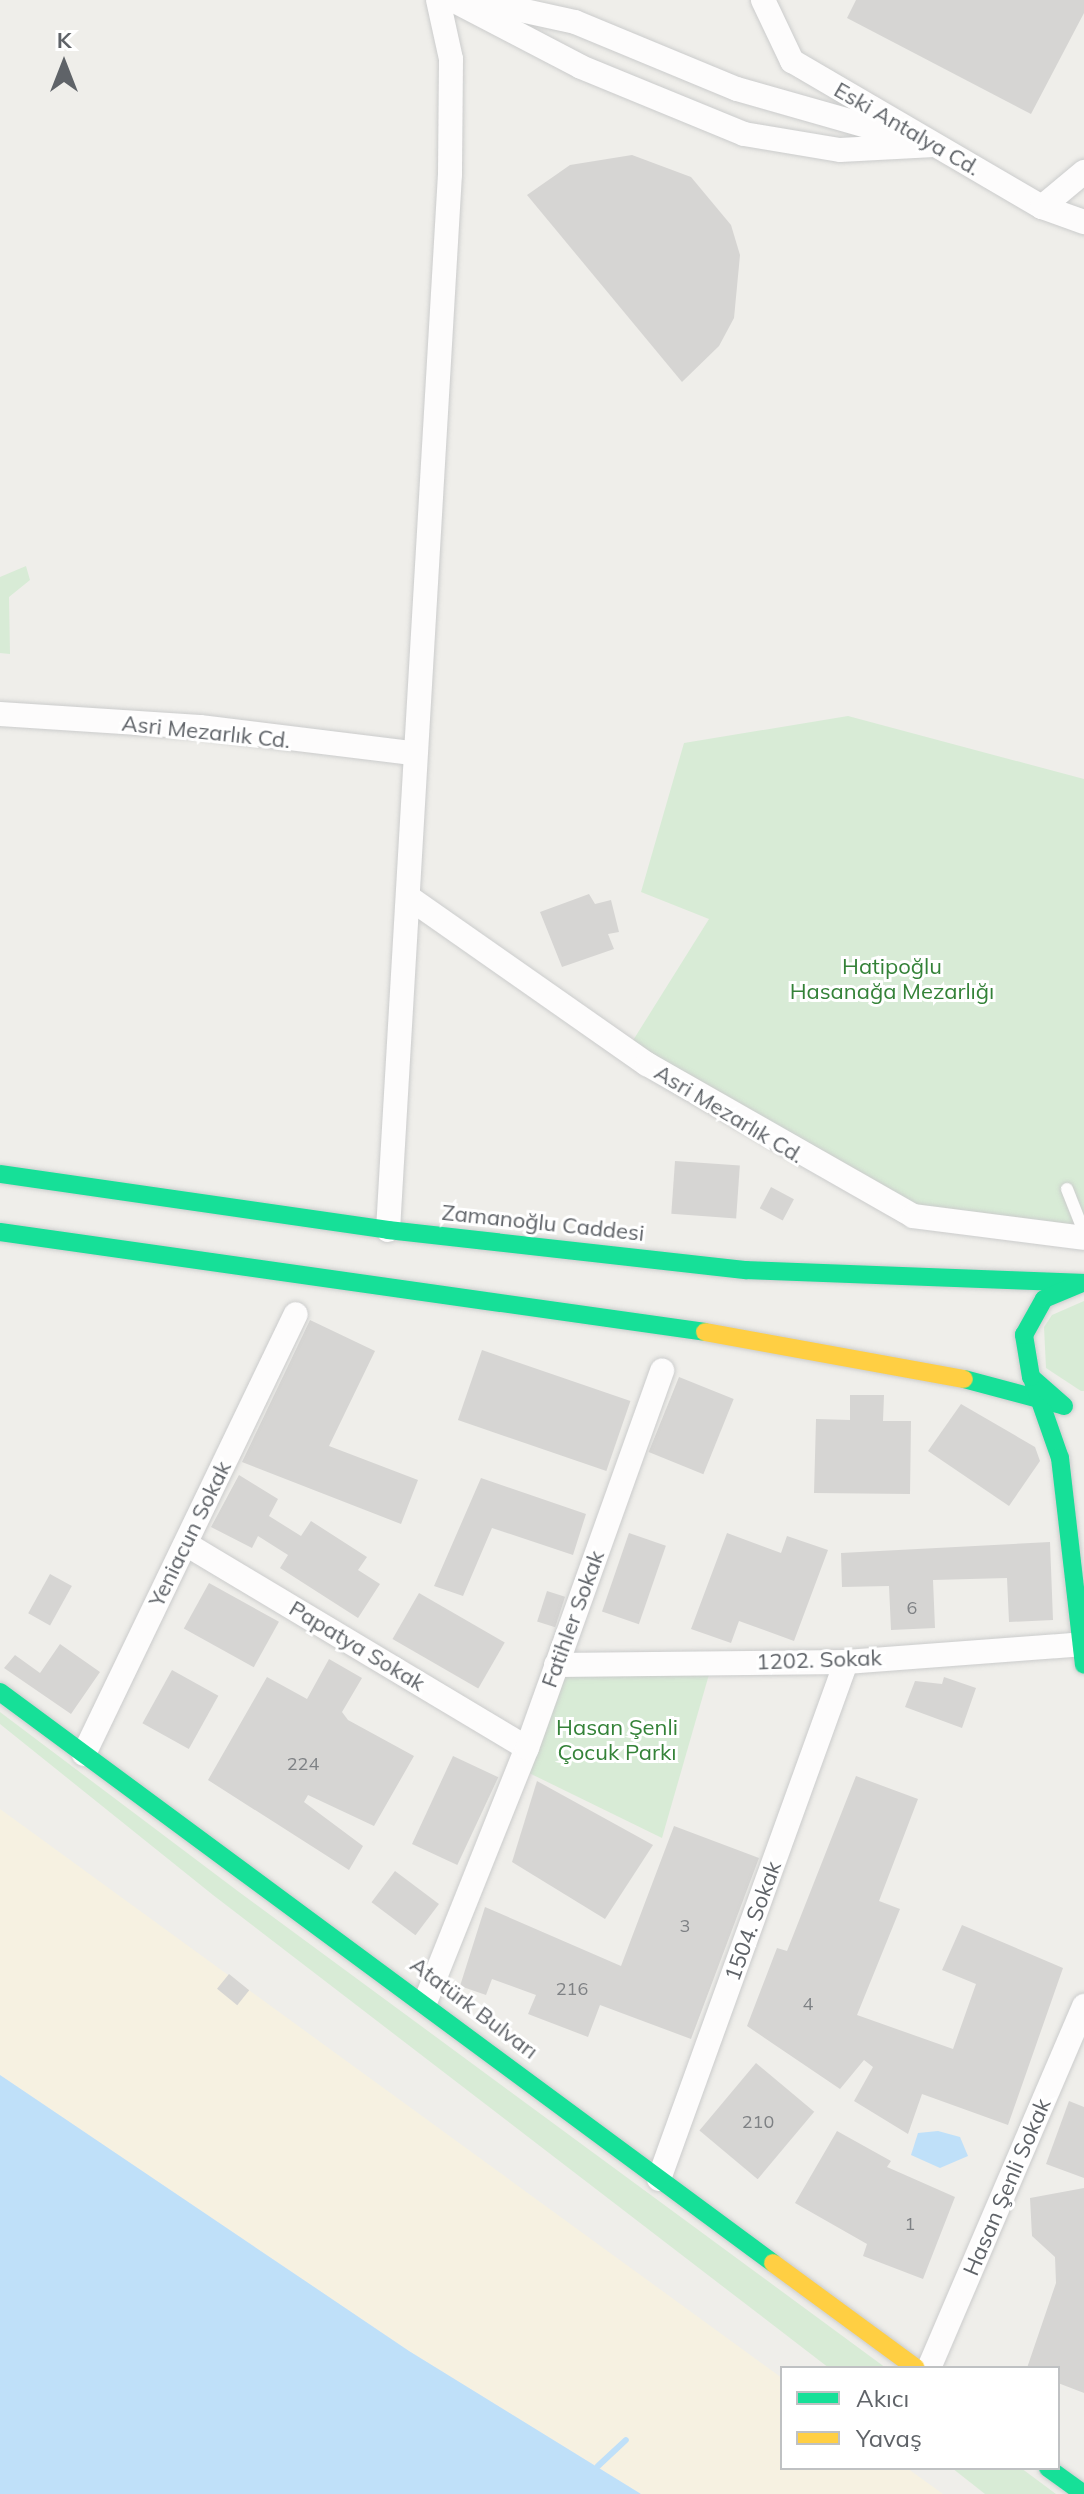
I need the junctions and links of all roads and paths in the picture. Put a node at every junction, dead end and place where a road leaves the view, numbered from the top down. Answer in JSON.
{"nodes":[{"id":1,"x":438,"y":0,"type":"edge"},
{"id":2,"x":453,"y":0,"type":"edge"},
{"id":3,"x":475,"y":0,"type":"edge"},
{"id":4,"x":763,"y":0,"type":"edge"},
{"id":5,"x":934,"y":145,"type":"junction"},
{"id":6,"x":1084,"y":172,"type":"edge"},
{"id":7,"x":1042,"y":207,"type":"junction"},
{"id":8,"x":1084,"y":222,"type":"edge"},
{"id":9,"x":0,"y":714,"type":"edge"},
{"id":10,"x":412,"y":753,"type":"junction"},
{"id":11,"x":411,"y":899,"type":"junction"},
{"id":12,"x":0,"y":1174,"type":"edge"},
{"id":13,"x":1067,"y":1189,"type":"dead end"},
{"id":14,"x":388,"y":1230,"type":"junction"},
{"id":15,"x":0,"y":1232,"type":"edge"},
{"id":16,"x":1084,"y":1235,"type":"edge"},
{"id":17,"x":1084,"y":1283,"type":"edge"},
{"id":18,"x":296,"y":1314,"type":"dead end"},
{"id":19,"x":662,"y":1370,"type":"dead end"},
{"id":20,"x":1031,"y":1377,"type":"junction"},
{"id":21,"x":1040,"y":1399,"type":"junction"},
{"id":22,"x":1062,"y":1405,"type":"junction"},
{"id":23,"x":1084,"y":1410,"type":"edge"},
{"id":24,"x":186,"y":1544,"type":"junction"},
{"id":25,"x":1083,"y":1651,"type":"edge"},
{"id":26,"x":846,"y":1662,"type":"junction"},
{"id":27,"x":556,"y":1665,"type":"junction"},
{"id":28,"x":0,"y":1692,"type":"edge"},
{"id":29,"x":527,"y":1748,"type":"junction"},
{"id":30,"x":84,"y":1754,"type":"junction"},
{"id":31,"x":426,"y":2000,"type":"junction"},
{"id":32,"x":1084,"y":2006,"type":"edge"},
{"id":33,"x":659,"y":2179,"type":"junction"},
{"id":34,"x":913,"y":2366,"type":"edge"},
{"id":35,"x":930,"y":2366,"type":"edge"},
{"id":36,"x":1051,"y":2470,"type":"edge"},
{"id":37,"x":1084,"y":2494,"type":"edge"}],
"edges":[{"from":1,"to":10,"type":"street"},
{"from":2,"to":5,"type":"street"},
{"from":3,"to":5,"type":"street"},
{"from":4,"to":5,"type":"street","name":"Eski Antalya Cd."},
{"from":5,"to":7,"type":"street","name":"Eski Antalya Cd."},
{"from":6,"to":7,"type":"street"},
{"from":7,"to":8,"type":"street","name":"Eski Antalya Cd."},
{"from":9,"to":10,"type":"street","name":"Asri Mezarlık Cd."},
{"from":10,"to":11,"type":"street"},
{"from":11,"to":14,"type":"street"},
{"from":11,"to":16,"type":"street","name":"Asri Mezarlık Cd."},
{"from":12,"to":14,"type":"main road","name":"Zamanoğlu Caddesi"},
{"from":13,"to":16,"type":"lane"},
{"from":14,"to":17,"type":"main road","name":"Zamanoğlu Caddesi"},
{"from":15,"to":21,"type":"main road"},
{"from":17,"to":20,"type":"main road"},
{"from":18,"to":24,"type":"street","name":"Yeniacun Sokak"},
{"from":19,"to":27,"type":"street","name":"Fatihler Sokak"},
{"from":20,"to":21,"type":"main road"},
{"from":20,"to":22,"type":"main road"},
{"from":21,"to":22,"type":"main road"},
{"from":21,"to":25,"type":"main road"},
{"from":22,"to":23,"type":"main road"},
{"from":24,"to":29,"type":"street","name":"Papatya Sokak"},
{"from":24,"to":30,"type":"street","name":"Yeniacun Sokak"},
{"from":25,"to":26,"type":"street","name":"1202. Sokak"},
{"from":26,"to":27,"type":"street","name":"1202. Sokak"},
{"from":26,"to":33,"type":"street","name":"1504. Sokak"},
{"from":27,"to":29,"type":"street","name":"Fatihler Sokak"},
{"from":28,"to":30,"type":"main road","name":"Atatürk Bulvarı"},
{"from":29,"to":31,"type":"street","name":"Fatihler Sokak"},
{"from":30,"to":31,"type":"main road","name":"Atatürk Bulvarı"},
{"from":31,"to":33,"type":"main road","name":"Atatürk Bulvarı"},
{"from":32,"to":35,"type":"street","name":"Hasan Şenli Sokak"},
{"from":33,"to":34,"type":"main road","name":"Atatürk Bulvarı"},
{"from":36,"to":37,"type":"main road"}]}
